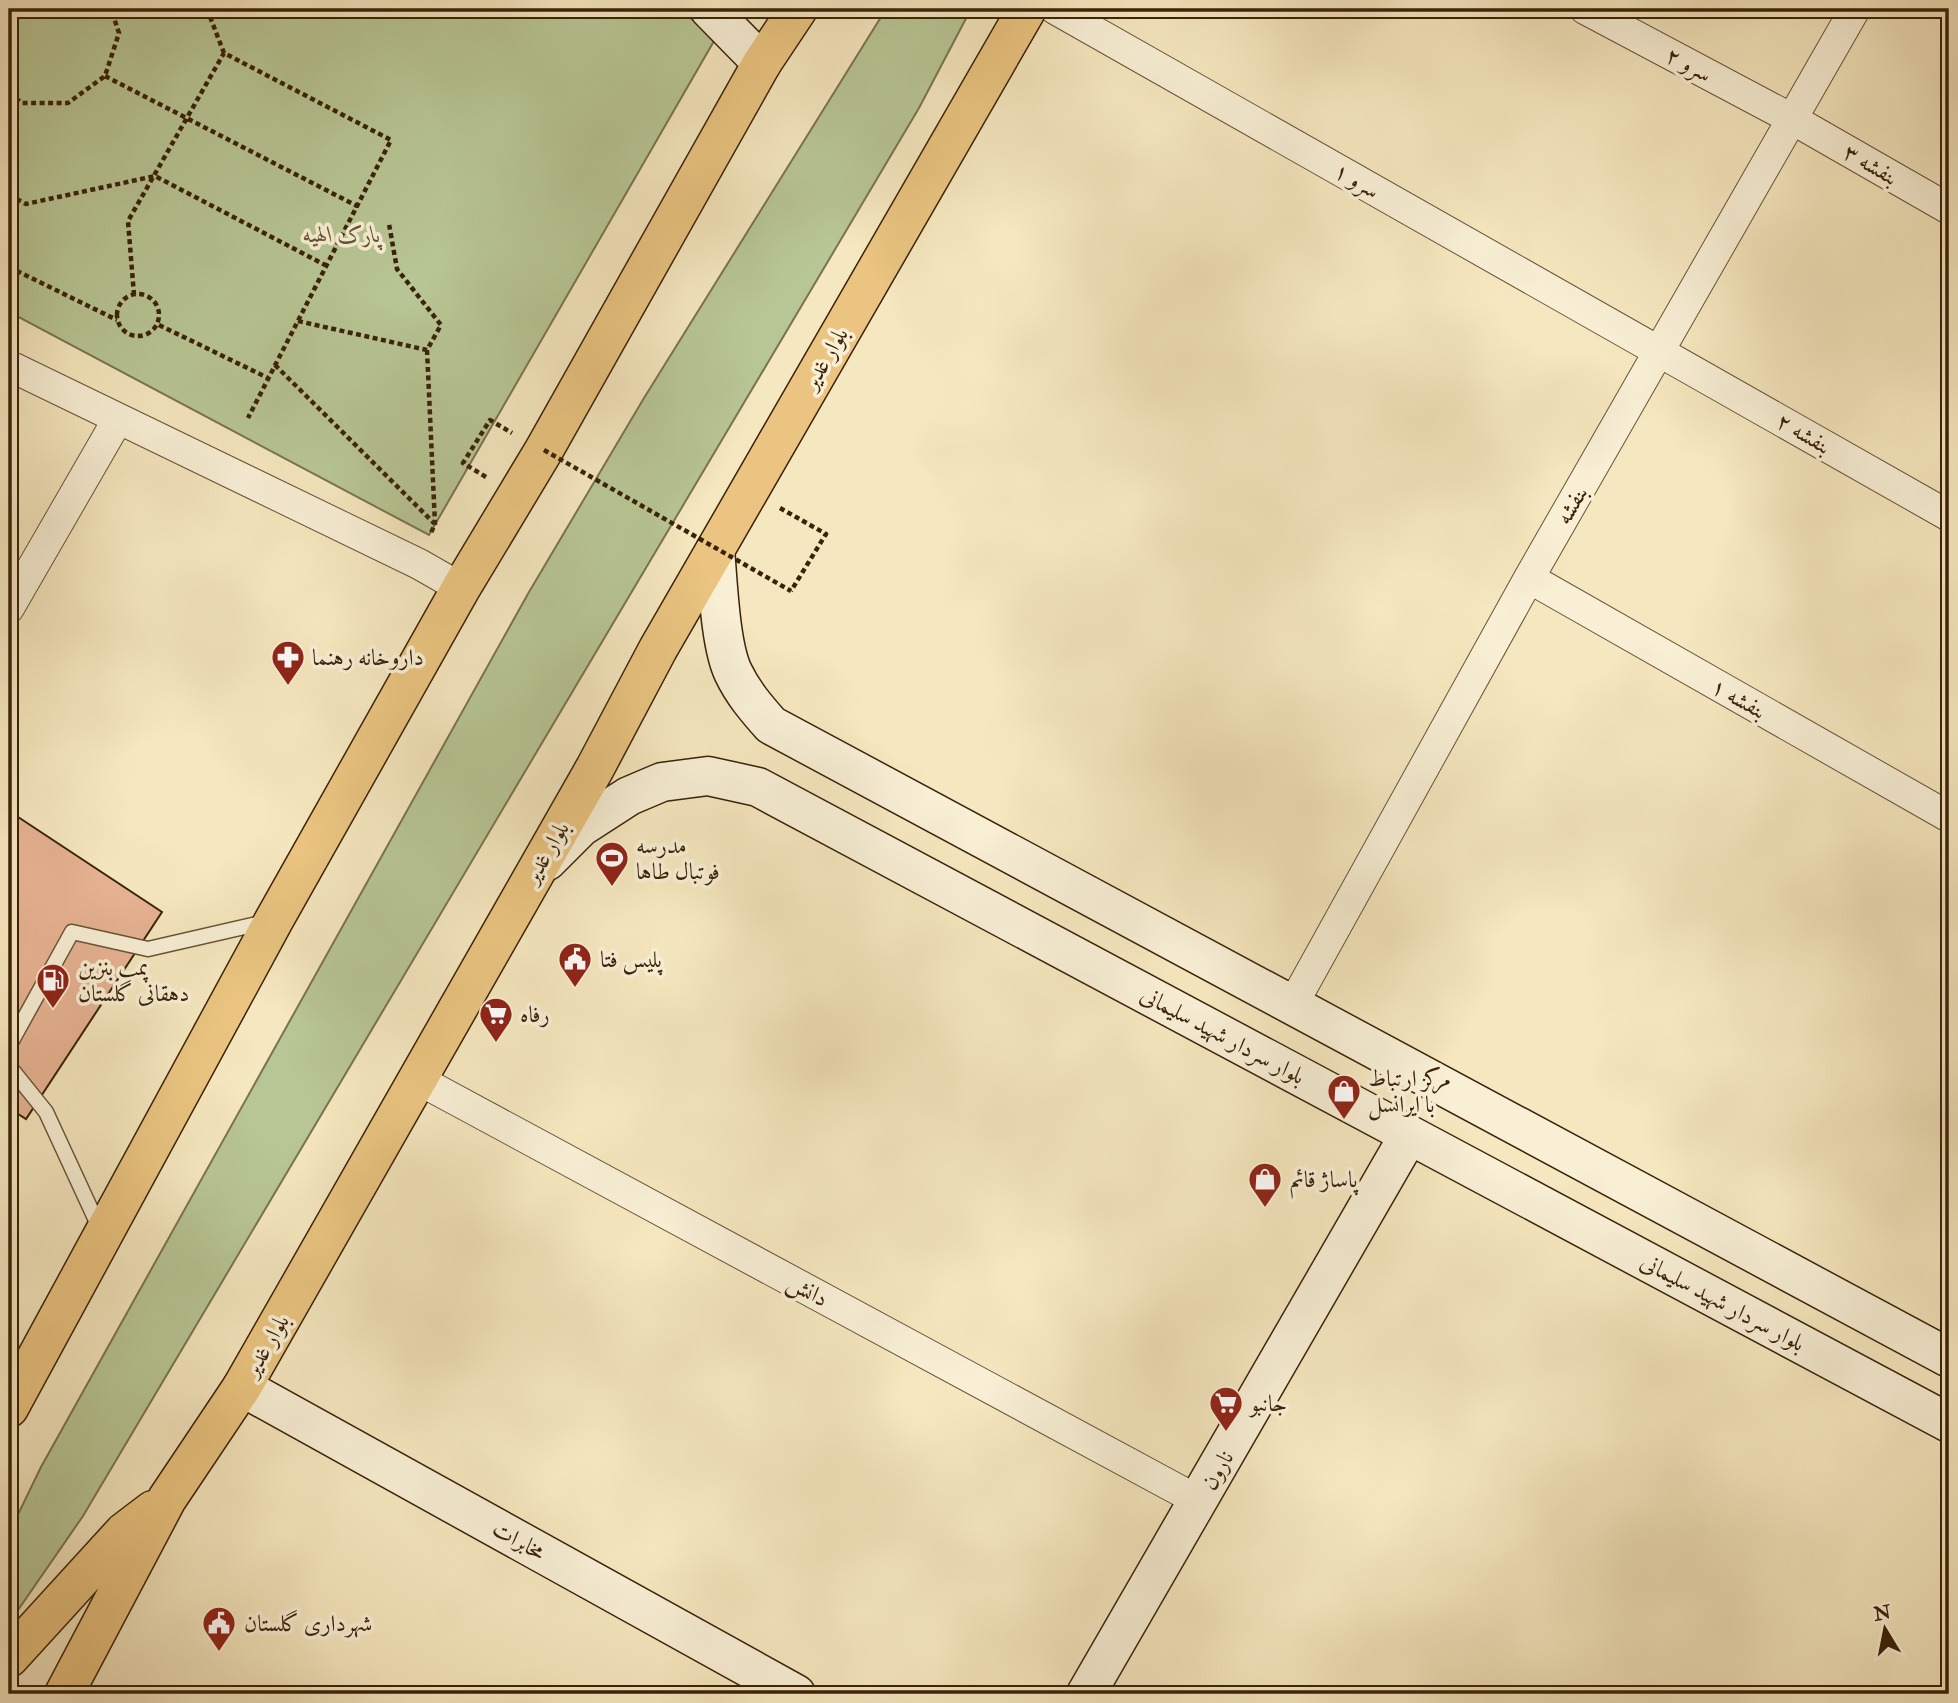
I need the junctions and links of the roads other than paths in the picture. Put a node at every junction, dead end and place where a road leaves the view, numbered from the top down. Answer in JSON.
{"nodes":[{"id":1,"x":709,"y":9,"type":"edge"},
{"id":2,"x":798,"y":9,"type":"edge"},
{"id":3,"x":1027,"y":9,"type":"edge"},
{"id":4,"x":1055,"y":9,"type":"edge"},
{"id":5,"x":1586,"y":9,"type":"edge"},
{"id":6,"x":1855,"y":9,"type":"edge"},
{"id":7,"x":762,"y":63,"type":"junction"},
{"id":8,"x":1792,"y":119,"type":"junction"},
{"id":9,"x":1949,"y":209,"type":"edge"},
{"id":10,"x":1658,"y":351,"type":"junction"},
{"id":11,"x":14,"y":368,"type":"dead end"},
{"id":12,"x":118,"y":419,"type":"junction"},
{"id":13,"x":1949,"y":516,"type":"edge"},
{"id":14,"x":715,"y":550,"type":"junction"},
{"id":15,"x":1529,"y":578,"type":"junction"},
{"id":16,"x":461,"y":588,"type":"junction"},
{"id":17,"x":9,"y":608,"type":"edge"},
{"id":18,"x":1949,"y":817,"type":"edge"},
{"id":19,"x":535,"y":872,"type":"junction"},
{"id":20,"x":274,"y":920,"type":"junction"},
{"id":21,"x":1293,"y":1004,"type":"junction"},
{"id":22,"x":9,"y":1046,"type":"edge"},
{"id":23,"x":9,"y":1066,"type":"edge"},
{"id":24,"x":417,"y":1079,"type":"junction"},
{"id":25,"x":1409,"y":1135,"type":"junction"},
{"id":26,"x":103,"y":1235,"type":"junction"},
{"id":27,"x":1949,"y":1358,"type":"edge"},
{"id":28,"x":242,"y":1387,"type":"junction"},
{"id":29,"x":9,"y":1408,"type":"edge"},
{"id":30,"x":1949,"y":1423,"type":"edge"},
{"id":31,"x":167,"y":1499,"type":"junction"},
{"id":32,"x":1199,"y":1501,"type":"junction"},
{"id":33,"x":9,"y":1658,"type":"edge"},
{"id":34,"x":67,"y":1693,"type":"edge"},
{"id":35,"x":796,"y":1694,"type":"edge"},
{"id":36,"x":1086,"y":1694,"type":"edge"}],
"edges":[{"from":1,"to":7,"type":"main road"},
{"from":2,"to":7,"type":"highway"},
{"from":3,"to":14,"type":"highway","name":"بلوار غدیر"},
{"from":4,"to":10,"type":"street","name":"سرو ۱"},
{"from":5,"to":8,"type":"street","name":"سرو ۲"},
{"from":6,"to":8,"type":"street","name":"بنفشه"},
{"from":7,"to":16,"type":"highway"},
{"from":8,"to":9,"type":"street","name":"بنفشه ۳"},
{"from":8,"to":10,"type":"street","name":"بنفشه"},
{"from":10,"to":13,"type":"street","name":"بنفشه ۲"},
{"from":10,"to":15,"type":"street","name":"بنفشه"},
{"from":11,"to":12,"type":"street"},
{"from":12,"to":16,"type":"street"},
{"from":12,"to":17,"type":"street"},
{"from":14,"to":19,"type":"highway","name":"بلوار غدیر"},
{"from":14,"to":21,"type":"main road"},
{"from":15,"to":18,"type":"street","name":"بنفشه ۱"},
{"from":15,"to":21,"type":"street","name":"بنفشه"},
{"from":16,"to":20,"type":"highway"},
{"from":19,"to":24,"type":"highway","name":"بلوار غدیر"},
{"from":19,"to":25,"type":"main road","name":"بلوار سردار شهید سلیمانی"},
{"from":20,"to":22,"type":"lane"},
{"from":20,"to":26,"type":"highway"},
{"from":21,"to":27,"type":"main road"},
{"from":23,"to":26,"type":"lane"},
{"from":24,"to":28,"type":"highway","name":"بلوار غدیر"},
{"from":24,"to":32,"type":"street","name":"دانش"},
{"from":25,"to":30,"type":"main road","name":"بلوار سردار شهید سلیمانی"},
{"from":25,"to":32,"type":"main road","name":"نارون"},
{"from":26,"to":29,"type":"highway"},
{"from":28,"to":31,"type":"highway","name":"بلوار غدیر"},
{"from":28,"to":35,"type":"main road","name":"مخابرات"},
{"from":31,"to":33,"type":"highway"},
{"from":31,"to":34,"type":"highway","name":"بلوار غدیر"},
{"from":32,"to":36,"type":"main road","name":"نارون"}]}
